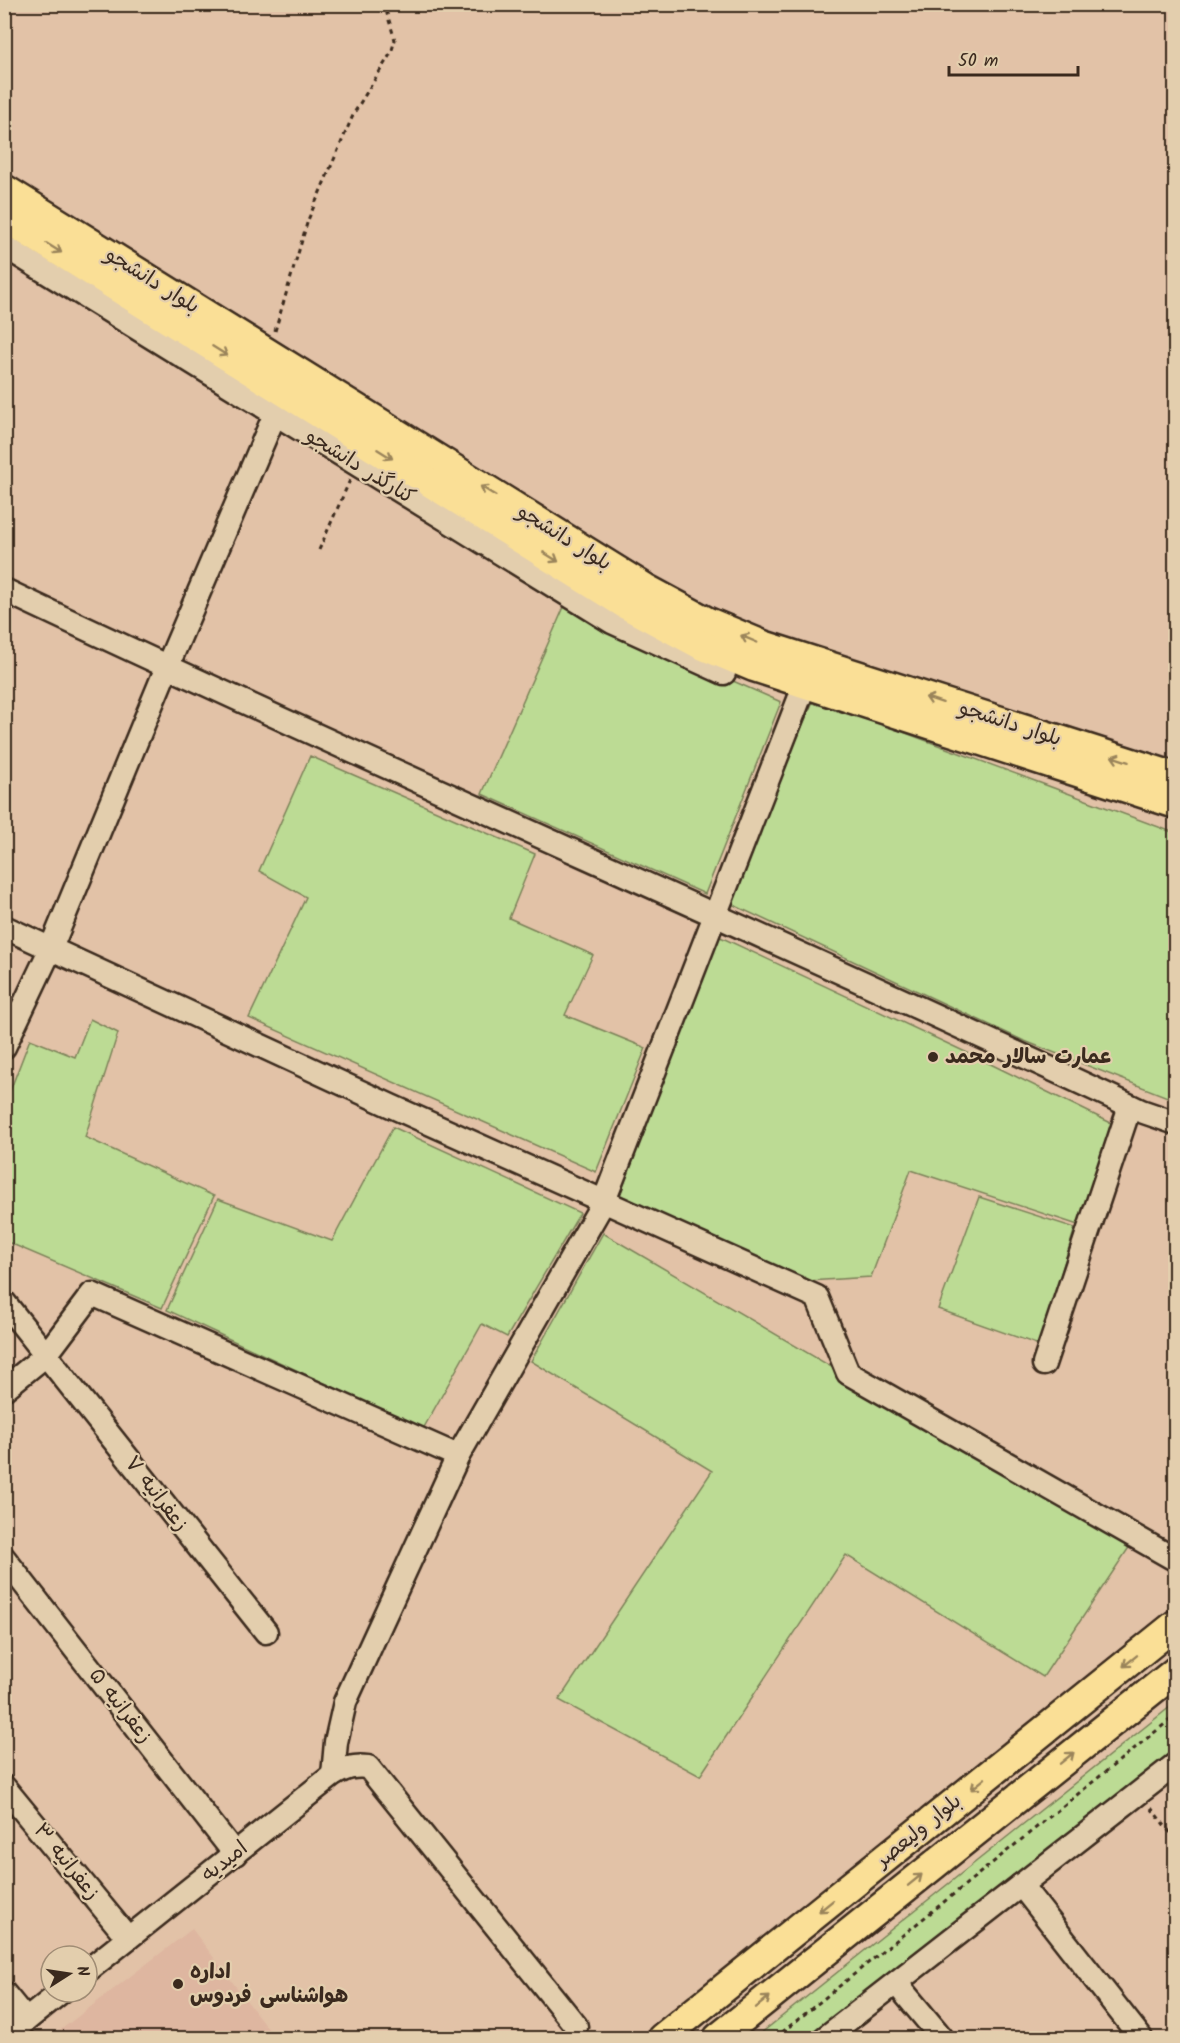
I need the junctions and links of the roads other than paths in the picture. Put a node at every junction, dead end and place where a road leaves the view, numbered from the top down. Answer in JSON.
{"nodes":[{"id":1,"x":4,"y":189,"type":"edge"},
{"id":2,"x":4,"y":217,"type":"edge"},
{"id":3,"x":4,"y":246,"type":"edge"},
{"id":4,"x":275,"y":414,"type":"junction"},
{"id":5,"x":4,"y":590,"type":"edge"},
{"id":6,"x":167,"y":667,"type":"junction"},
{"id":7,"x":724,"y":674,"type":"dead end"},
{"id":8,"x":805,"y":684,"type":"junction"},
{"id":9,"x":1176,"y":777,"type":"edge"},
{"id":10,"x":1176,"y":804,"type":"edge"},
{"id":11,"x":714,"y":916,"type":"junction"},
{"id":12,"x":4,"y":927,"type":"edge"},
{"id":13,"x":51,"y":948,"type":"junction"},
{"id":14,"x":4,"y":1047,"type":"edge"},
{"id":15,"x":1130,"y":1106,"type":"junction"},
{"id":16,"x":1176,"y":1124,"type":"edge"},
{"id":17,"x":604,"y":1201,"type":"junction"},
{"id":18,"x":4,"y":1302,"type":"edge"},
{"id":19,"x":46,"y":1355,"type":"junction"},
{"id":20,"x":1044,"y":1364,"type":"dead end"},
{"id":21,"x":4,"y":1389,"type":"edge"},
{"id":22,"x":459,"y":1455,"type":"junction"},
{"id":23,"x":4,"y":1558,"type":"edge"},
{"id":24,"x":1176,"y":1560,"type":"edge"},
{"id":25,"x":1176,"y":1624,"type":"edge"},
{"id":26,"x":266,"y":1632,"type":"dead end"},
{"id":27,"x":1176,"y":1671,"type":"edge"},
{"id":28,"x":1176,"y":1764,"type":"edge"},
{"id":29,"x":333,"y":1775,"type":"junction"},
{"id":30,"x":4,"y":1786,"type":"edge"},
{"id":31,"x":235,"y":1854,"type":"junction"},
{"id":32,"x":1021,"y":1885,"type":"junction"},
{"id":33,"x":128,"y":1938,"type":"junction"},
{"id":34,"x":99,"y":1961,"type":"edge"},
{"id":35,"x":896,"y":1983,"type":"junction"},
{"id":36,"x":4,"y":1993,"type":"edge"},
{"id":37,"x":46,"y":2004,"type":"edge"},
{"id":38,"x":26,"y":2020,"type":"junction"},
{"id":39,"x":576,"y":2026,"type":"dead end"},
{"id":40,"x":4,"y":2038,"type":"edge"},
{"id":41,"x":662,"y":2038,"type":"edge"},
{"id":42,"x":718,"y":2038,"type":"edge"},
{"id":43,"x":825,"y":2038,"type":"edge"},
{"id":44,"x":942,"y":2038,"type":"edge"},
{"id":45,"x":1141,"y":2038,"type":"edge"}],
"edges":[{"from":9,"to":1,"type":"main road","name":"بلوار دانشجو","one_way":true},
{"from":2,"to":8,"type":"main road","name":"بلوار دانشجو","one_way":true},
{"from":3,"to":4,"type":"street","name":"کنارگذر دانشجو"},
{"from":4,"to":6,"type":"street"},
{"from":4,"to":7,"type":"street","name":"کنارگذر دانشجو"},
{"from":5,"to":6,"type":"street"},
{"from":6,"to":11,"type":"street"},
{"from":6,"to":13,"type":"street"},
{"from":8,"to":10,"type":"main road","name":"بلوار دانشجو"},
{"from":8,"to":11,"type":"street"},
{"from":11,"to":15,"type":"street"},
{"from":11,"to":17,"type":"street"},
{"from":12,"to":13,"type":"street"},
{"from":13,"to":14,"type":"street"},
{"from":13,"to":17,"type":"street"},
{"from":15,"to":16,"type":"street"},
{"from":15,"to":20,"type":"street"},
{"from":17,"to":22,"type":"street"},
{"from":17,"to":24,"type":"street"},
{"from":18,"to":19,"type":"street","name":"زعفرانیه ۷"},
{"from":19,"to":21,"type":"street"},
{"from":19,"to":22,"type":"street"},
{"from":19,"to":26,"type":"street","name":"زعفرانیه ۷"},
{"from":22,"to":29,"type":"street"},
{"from":23,"to":31,"type":"street","name":"زعفرانیه ۵"},
{"from":25,"to":41,"type":"main road","name":"بلوار ولیعصر","one_way":true},
{"from":42,"to":27,"type":"main road","name":"بلوار ولیعصر","one_way":true},
{"from":28,"to":32,"type":"street"},
{"from":29,"to":31,"type":"street","name":"امیدیه"},
{"from":29,"to":39,"type":"street","name":"امیدیه"},
{"from":30,"to":33,"type":"street","name":"زعفرانیه ۳"},
{"from":31,"to":33,"type":"street","name":"امیدیه"},
{"from":32,"to":35,"type":"street"},
{"from":32,"to":45,"type":"street"},
{"from":33,"to":34,"type":"street","name":"امیدیه"},
{"from":35,"to":43,"type":"street"},
{"from":35,"to":44,"type":"street"},
{"from":36,"to":38,"type":"street"},
{"from":37,"to":38,"type":"street"},
{"from":38,"to":40,"type":"street"}]}
